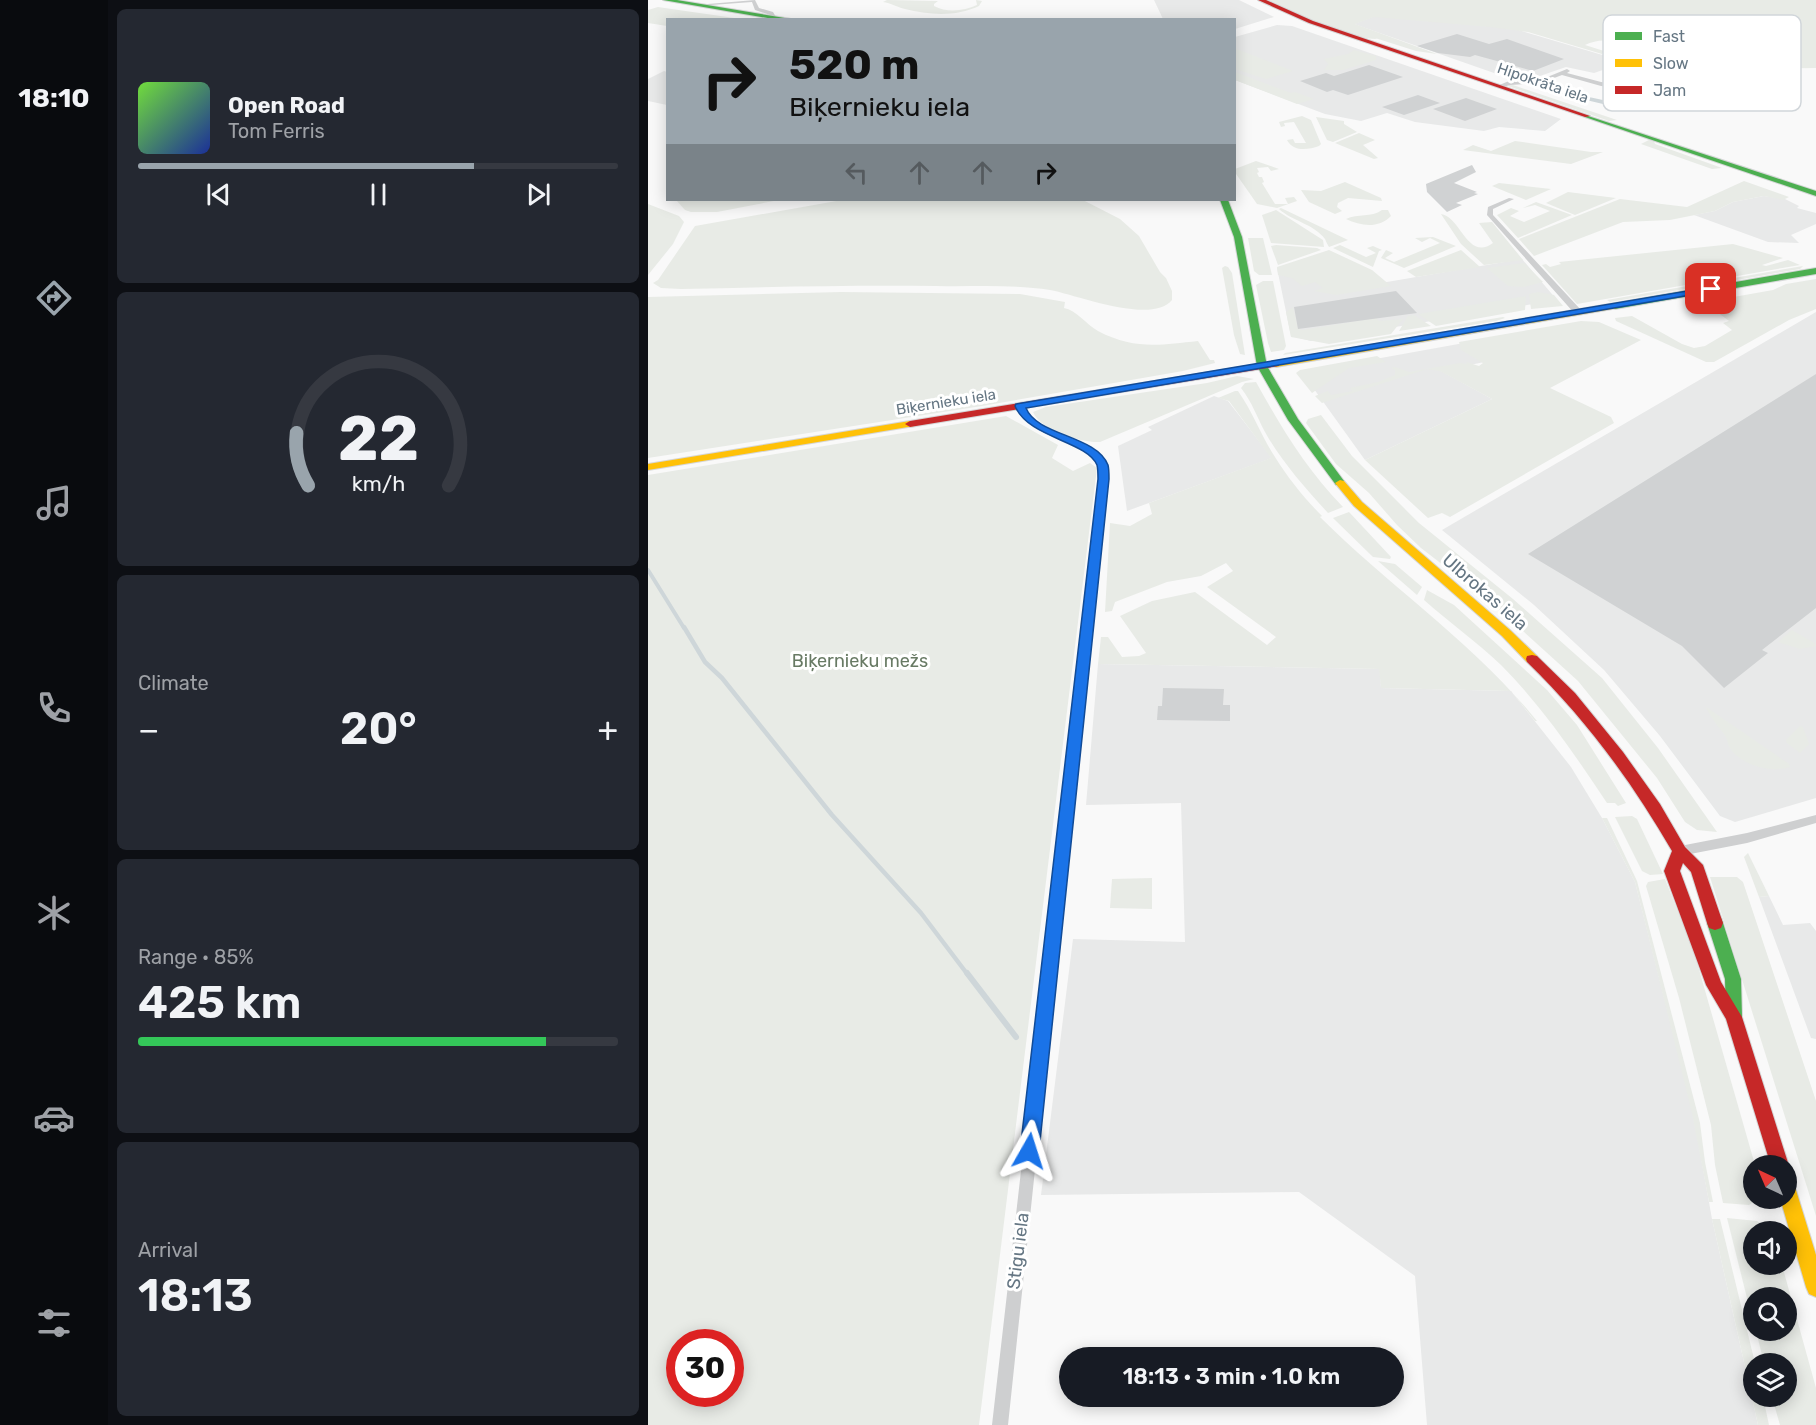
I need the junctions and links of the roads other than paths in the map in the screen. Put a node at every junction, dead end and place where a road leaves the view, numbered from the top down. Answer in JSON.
{"nodes":[{"id":1,"x":666,"y":0,"type":"edge"},
{"id":2,"x":1261,"y":0,"type":"edge"},
{"id":3,"x":755,"y":1,"type":"edge"},
{"id":4,"x":698,"y":5,"type":"junction"},
{"id":5,"x":732,"y":10,"type":"junction"},
{"id":6,"x":774,"y":16,"type":"junction"},
{"id":7,"x":784,"y":18,"type":"edge"},
{"id":8,"x":1570,"y":70,"type":"dead end"},
{"id":9,"x":1561,"y":73,"type":"junction"},
{"id":10,"x":1598,"y":84,"type":"junction"},
{"id":11,"x":1603,"y":84,"type":"edge"},
{"id":12,"x":1500,"y":86,"type":"junction"},
{"id":13,"x":1596,"y":94,"type":"dead end"},
{"id":14,"x":1816,"y":194,"type":"edge"},
{"id":15,"x":1511,"y":199,"type":"dead end"},
{"id":16,"x":1224,"y":201,"type":"edge"},
{"id":17,"x":1816,"y":271,"type":"edge"},
{"id":18,"x":1578,"y":312,"type":"junction"},
{"id":19,"x":1262,"y":366,"type":"junction"},
{"id":20,"x":1020,"y":406,"type":"junction"},
{"id":21,"x":648,"y":467,"type":"edge"},
{"id":22,"x":1816,"y":819,"type":"edge"},
{"id":23,"x":1680,"y":851,"type":"junction"},
{"id":24,"x":1734,"y":1017,"type":"junction"},
{"id":25,"x":1777,"y":1155,"type":"edge"},
{"id":26,"x":1793,"y":1209,"type":"edge"},
{"id":27,"x":1816,"y":1287,"type":"edge"},
{"id":28,"x":1000,"y":1425,"type":"edge"}],
"edges":[{"from":1,"to":4,"type":"main road"},
{"from":2,"to":12,"type":"main road","name":"Hipokrāta iela"},
{"from":3,"to":4,"type":"street"},
{"from":3,"to":5,"type":"street"},
{"from":3,"to":6,"type":"street"},
{"from":4,"to":5,"type":"main road"},
{"from":5,"to":6,"type":"main road"},
{"from":6,"to":7,"type":"main road"},
{"from":8,"to":9,"type":"street"},
{"from":9,"to":10,"type":"street"},
{"from":9,"to":12,"type":"street"},
{"from":10,"to":11,"type":"street"},
{"from":10,"to":13,"type":"street"},
{"from":12,"to":14,"type":"main road","name":"Hipokrāta iela"},
{"from":15,"to":18,"type":"street"},
{"from":16,"to":19,"type":"main road"},
{"from":17,"to":18,"type":"main road","name":"Biķernieku iela"},
{"from":18,"to":19,"type":"main road","name":"Biķernieku iela"},
{"from":19,"to":20,"type":"main road","name":"Biķernieku iela"},
{"from":19,"to":23,"type":"main road","name":"Ulbrokas iela"},
{"from":20,"to":21,"type":"main road","name":"Biķernieku iela"},
{"from":20,"to":28,"type":"street","name":"Stigu iela"},
{"from":22,"to":23,"type":"street"},
{"from":23,"to":24,"type":"main road","name":"Ulbrokas iela"},
{"from":23,"to":24,"type":"main road","name":"Ulbrokas iela"},
{"from":24,"to":25,"type":"main road","name":"Ulbrokas iela"},
{"from":26,"to":27,"type":"main road"}]}
